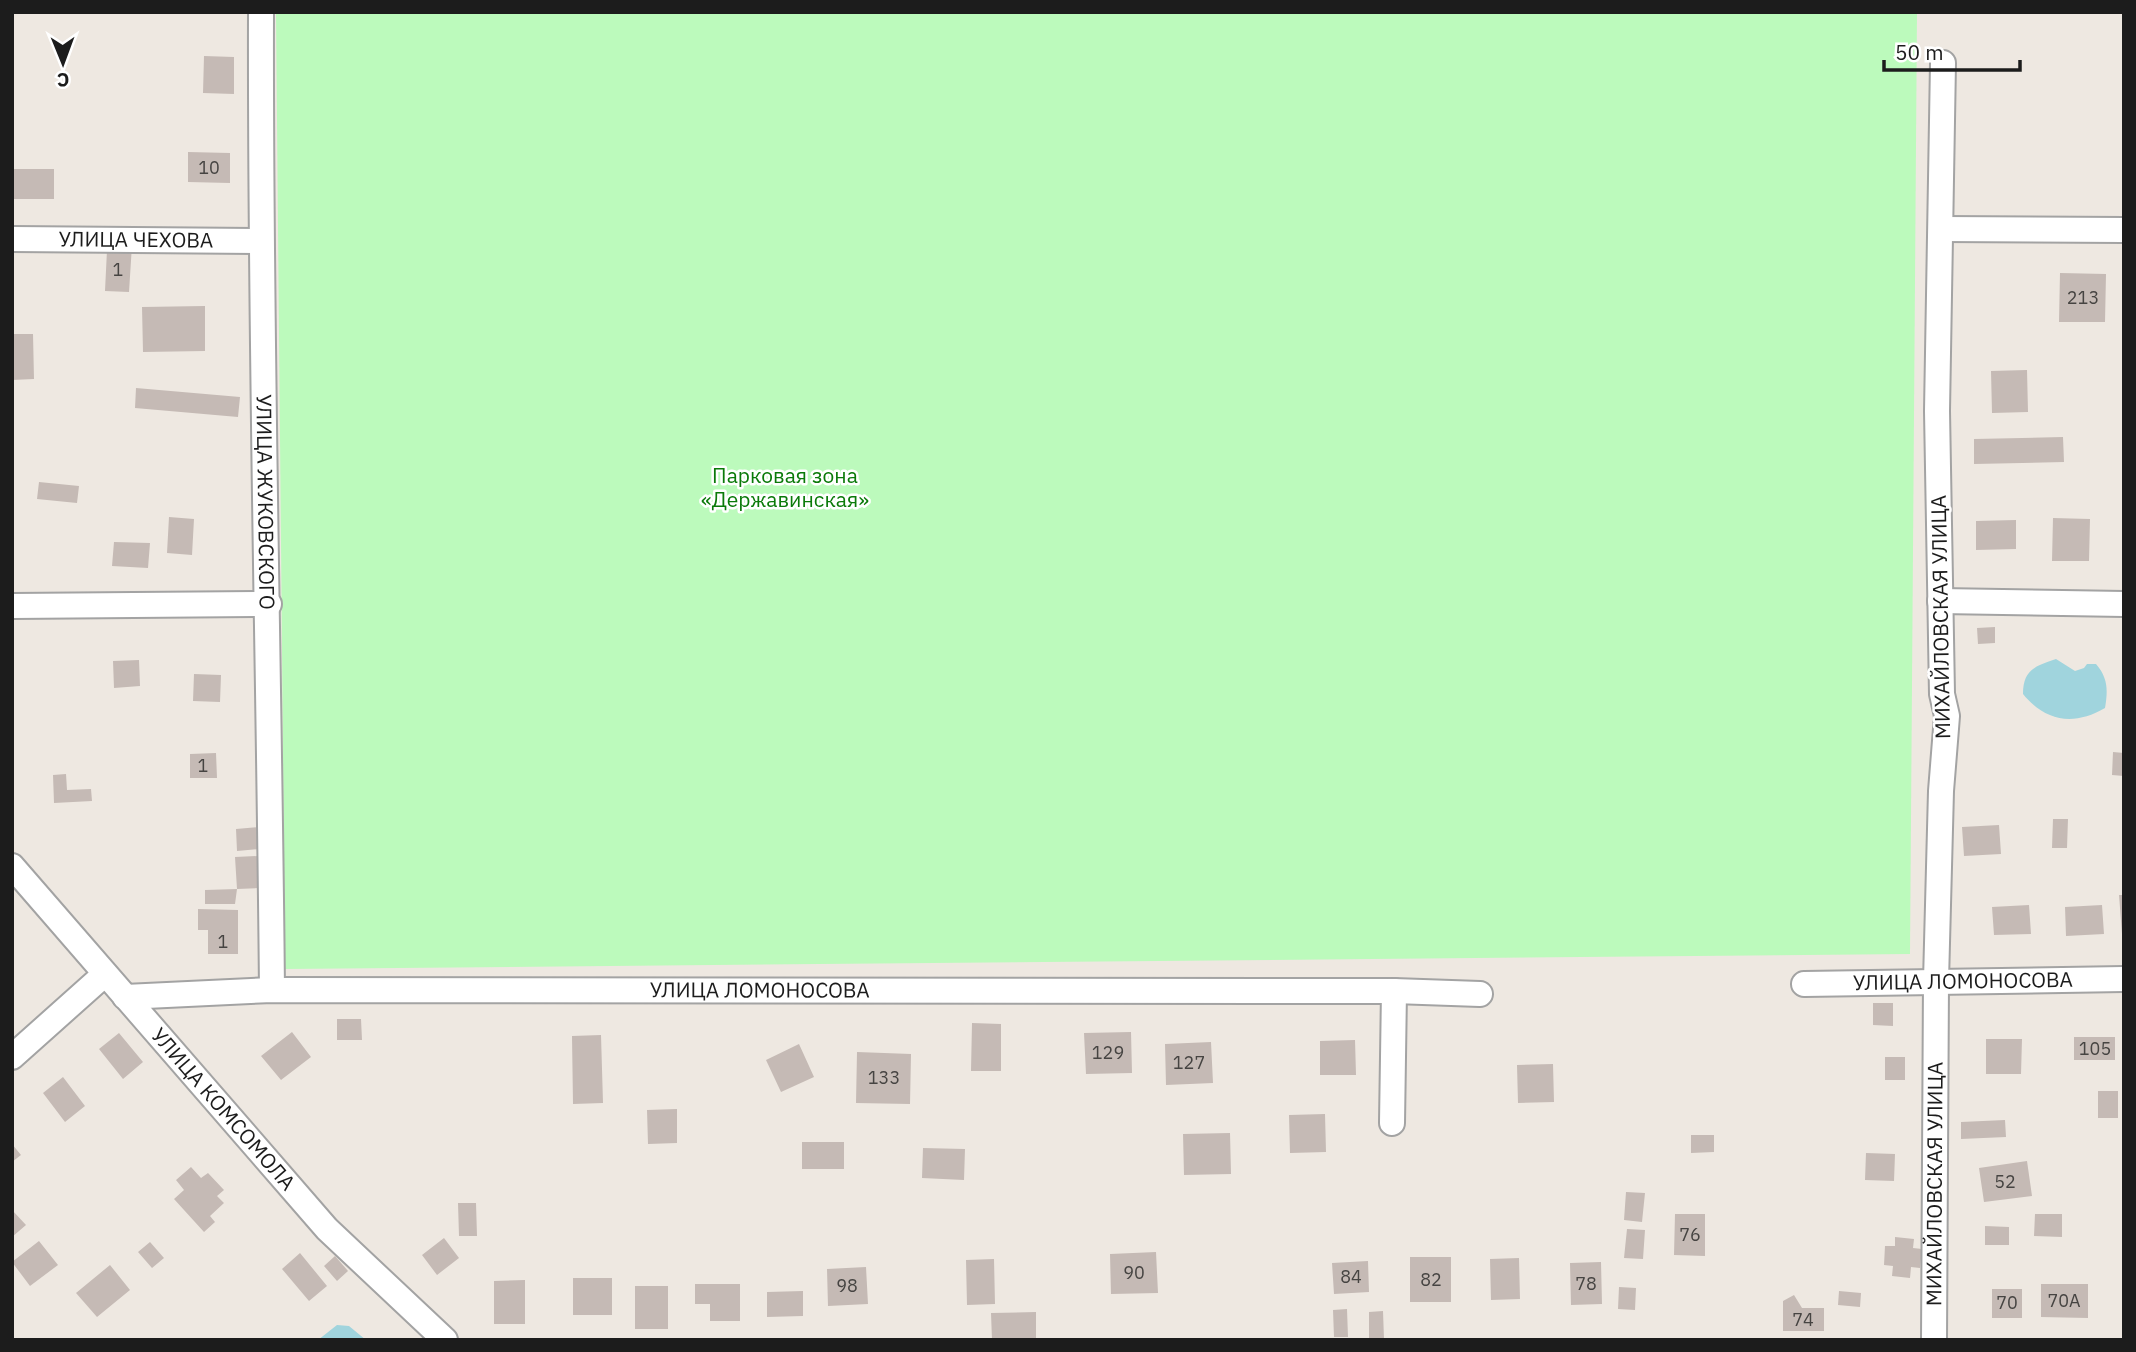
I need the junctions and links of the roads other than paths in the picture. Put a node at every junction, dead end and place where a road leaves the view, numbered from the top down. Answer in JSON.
{"nodes":[{"id":1,"x":261,"y":12,"type":"edge"},
{"id":2,"x":1943,"y":63,"type":"dead end"},
{"id":3,"x":1942,"y":229,"type":"junction"},
{"id":4,"x":2124,"y":229,"type":"edge"},
{"id":5,"x":12,"y":239,"type":"edge"},
{"id":6,"x":260,"y":241,"type":"junction"},
{"id":7,"x":1940,"y":601,"type":"junction"},
{"id":8,"x":269,"y":604,"type":"junction"},
{"id":9,"x":2124,"y":604,"type":"edge"},
{"id":10,"x":12,"y":606,"type":"edge"},
{"id":11,"x":12,"y":866,"type":"edge"},
{"id":12,"x":105,"y":974,"type":"junction"},
{"id":13,"x":2124,"y":979,"type":"edge"},
{"id":14,"x":1936,"y":981,"type":"junction"},
{"id":15,"x":1804,"y":984,"type":"dead end"},
{"id":16,"x":272,"y":990,"type":"junction"},
{"id":17,"x":1394,"y":991,"type":"junction"},
{"id":18,"x":1480,"y":994,"type":"dead end"},
{"id":19,"x":125,"y":997,"type":"junction"},
{"id":20,"x":12,"y":1057,"type":"edge"},
{"id":21,"x":1392,"y":1123,"type":"dead end"},
{"id":22,"x":445,"y":1340,"type":"edge"},
{"id":23,"x":1934,"y":1340,"type":"edge"}],
"edges":[{"from":1,"to":6,"type":"street","name":"УЛИЦА ЖУКОВСКОГО"},
{"from":2,"to":3,"type":"street","name":"МИХАЙЛОВСКАЯ УЛИЦА"},
{"from":3,"to":4,"type":"street"},
{"from":3,"to":7,"type":"street","name":"МИХАЙЛОВСКАЯ УЛИЦА"},
{"from":5,"to":6,"type":"street","name":"УЛИЦА ЧЕХОВА"},
{"from":6,"to":8,"type":"street","name":"УЛИЦА ЖУКОВСКОГО"},
{"from":7,"to":9,"type":"street"},
{"from":7,"to":14,"type":"street","name":"МИХАЙЛОВСКАЯ УЛИЦА"},
{"from":8,"to":10,"type":"street"},
{"from":8,"to":16,"type":"street","name":"УЛИЦА ЖУКОВСКОГО"},
{"from":11,"to":12,"type":"street","name":"УЛИЦА КОМСОМОЛА"},
{"from":12,"to":19,"type":"street","name":"УЛИЦА КОМСОМОЛА"},
{"from":12,"to":20,"type":"street"},
{"from":13,"to":14,"type":"street","name":"УЛИЦА ЛОМОНОСОВА"},
{"from":14,"to":15,"type":"street","name":"УЛИЦА ЛОМОНОСОВА"},
{"from":14,"to":23,"type":"street","name":"МИХАЙЛОВСКАЯ УЛИЦА"},
{"from":16,"to":17,"type":"street","name":"УЛИЦА ЛОМОНОСОВА"},
{"from":16,"to":19,"type":"street","name":"УЛИЦА ЛОМОНОСОВА"},
{"from":17,"to":18,"type":"street","name":"УЛИЦА ЛОМОНОСОВА"},
{"from":17,"to":21,"type":"street"},
{"from":19,"to":22,"type":"street","name":"УЛИЦА КОМСОМОЛА"}]}
